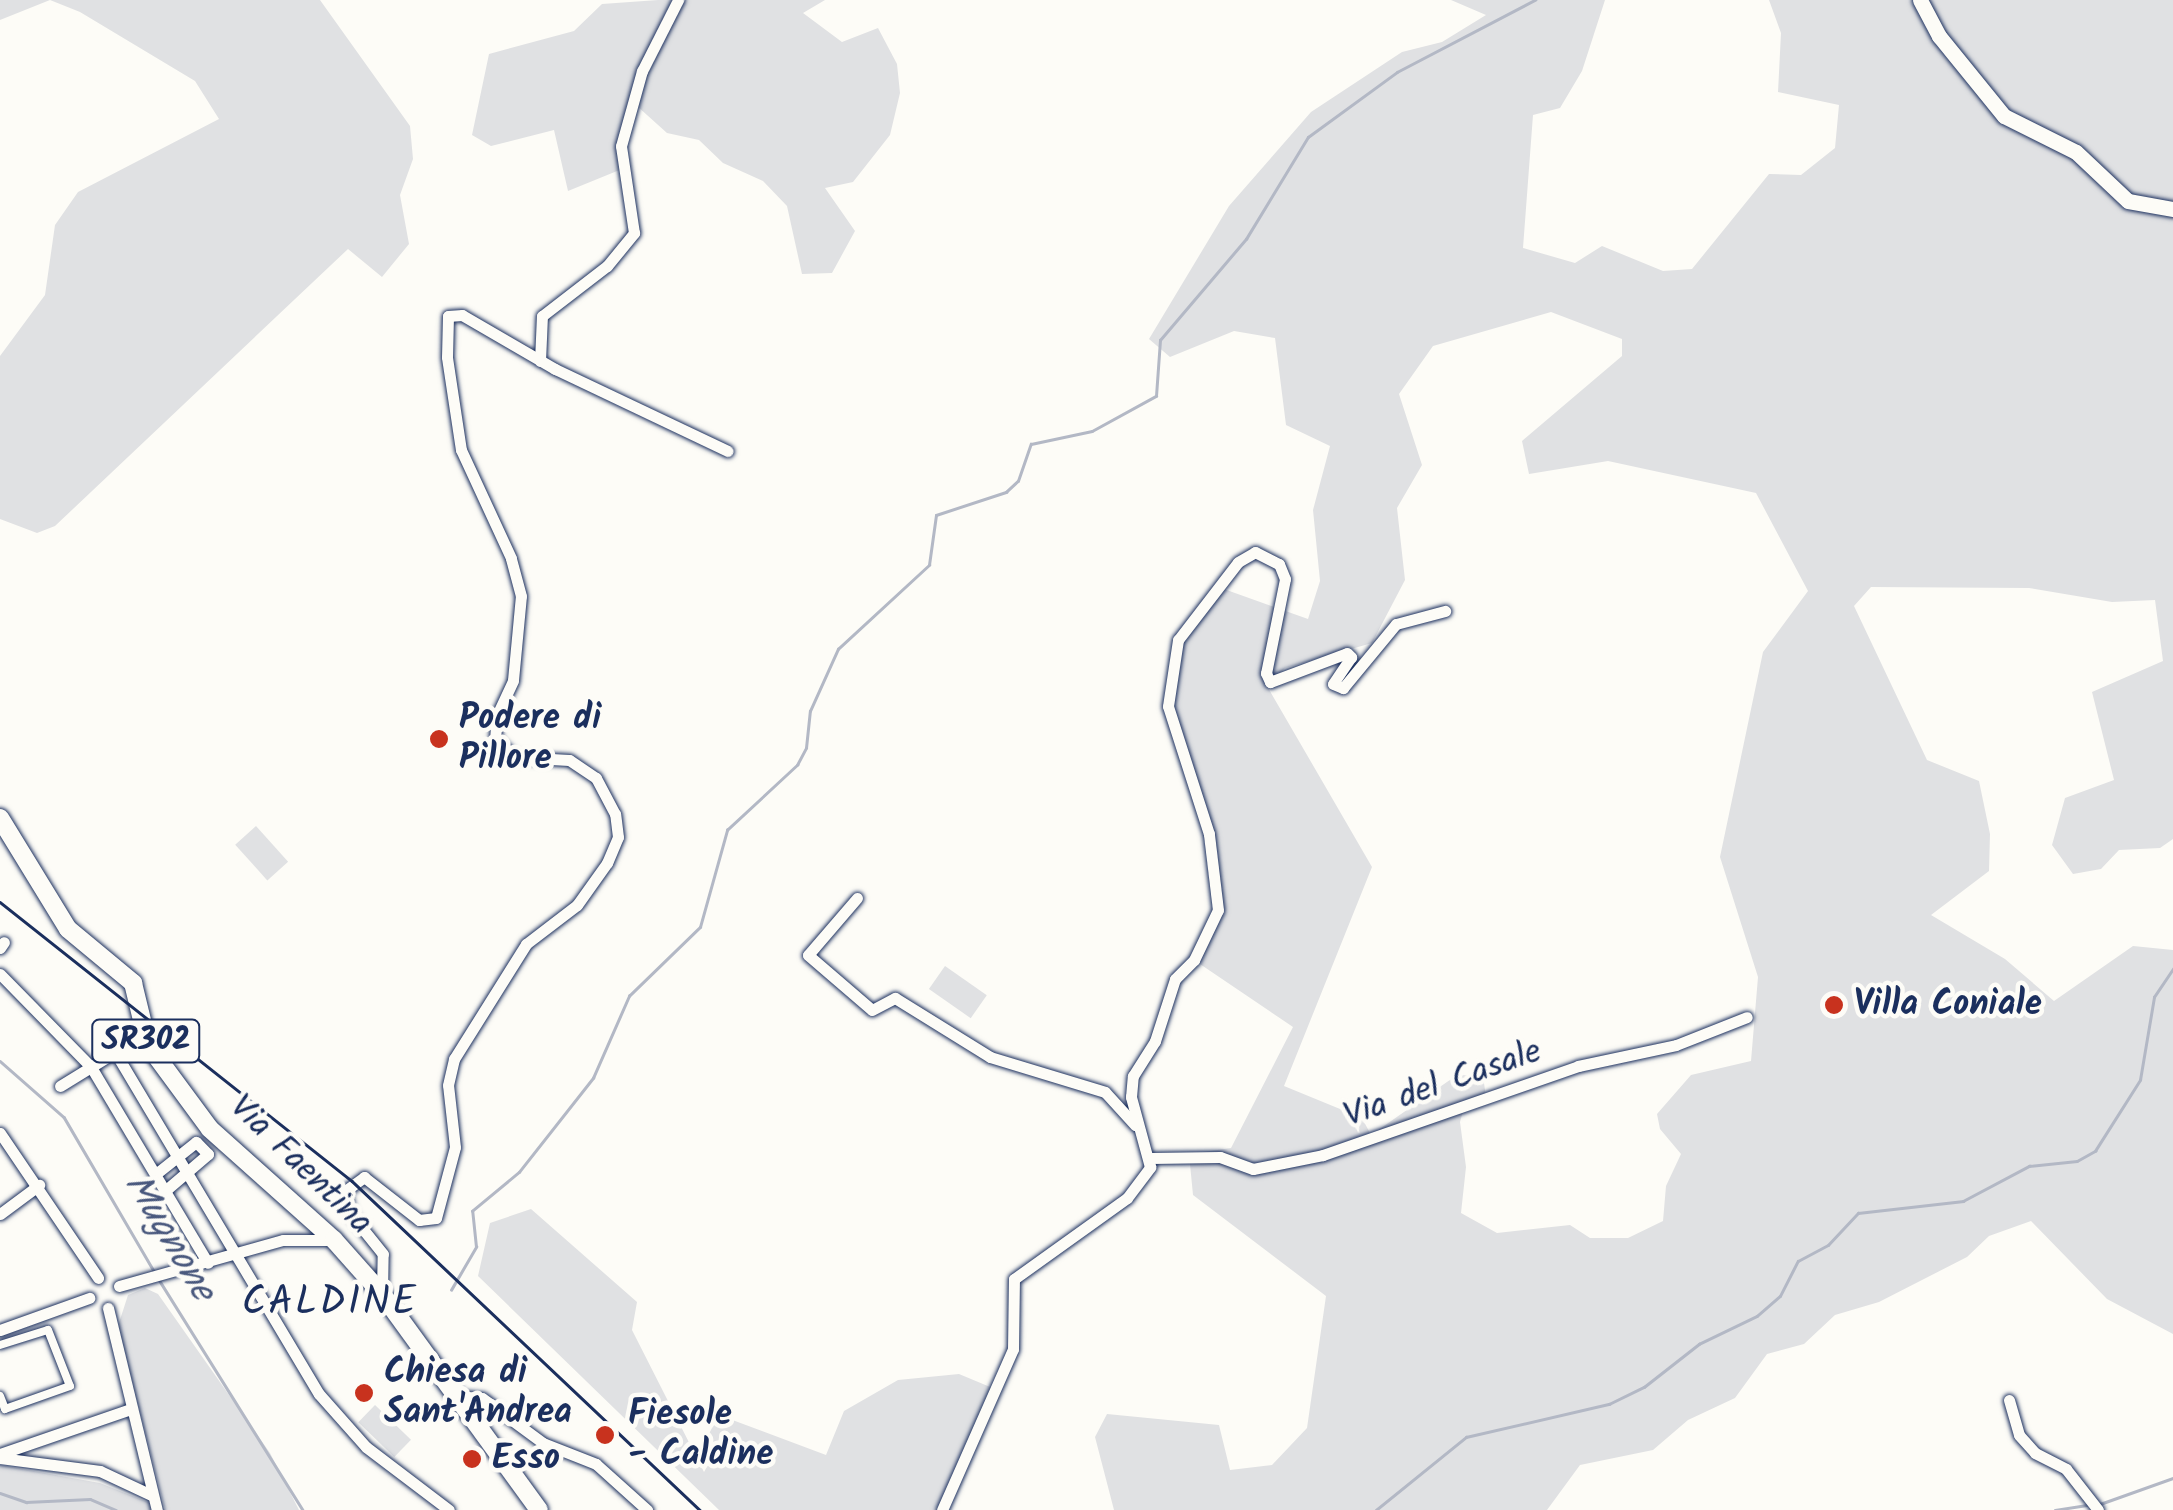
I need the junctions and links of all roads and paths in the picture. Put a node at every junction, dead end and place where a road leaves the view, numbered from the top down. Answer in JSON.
{"nodes":[{"id":1,"x":678,"y":0,"type":"edge"},
{"id":2,"x":1920,"y":0,"type":"edge"},
{"id":3,"x":2173,"y":210,"type":"edge"},
{"id":4,"x":540,"y":361,"type":"junction"},
{"id":5,"x":728,"y":451,"type":"dead end"},
{"id":6,"x":1446,"y":611,"type":"dead end"},
{"id":7,"x":0,"y":818,"type":"edge"},
{"id":8,"x":857,"y":898,"type":"dead end"},
{"id":9,"x":0,"y":974,"type":"edge"},
{"id":10,"x":1747,"y":1017,"type":"dead end"},
{"id":11,"x":144,"y":1035,"type":"junction"},
{"id":12,"x":115,"y":1052,"type":"junction"},
{"id":13,"x":91,"y":1067,"type":"junction"},
{"id":14,"x":60,"y":1086,"type":"dead end"},
{"id":15,"x":1140,"y":1132,"type":"junction"},
{"id":16,"x":0,"y":1133,"type":"edge"},
{"id":17,"x":1151,"y":1158,"type":"junction"},
{"id":18,"x":181,"y":1160,"type":"junction"},
{"id":19,"x":156,"y":1174,"type":"junction"},
{"id":20,"x":190,"y":1174,"type":"junction"},
{"id":21,"x":39,"y":1185,"type":"junction"},
{"id":22,"x":166,"y":1190,"type":"junction"},
{"id":23,"x":0,"y":1214,"type":"edge"},
{"id":24,"x":334,"y":1240,"type":"junction"},
{"id":25,"x":238,"y":1253,"type":"junction"},
{"id":26,"x":208,"y":1263,"type":"junction"},
{"id":27,"x":98,"y":1278,"type":"junction"},
{"id":28,"x":118,"y":1286,"type":"junction"},
{"id":29,"x":382,"y":1294,"type":"junction"},
{"id":30,"x":89,"y":1298,"type":"junction"},
{"id":31,"x":108,"y":1308,"type":"junction"},
{"id":32,"x":0,"y":1330,"type":"edge"},
{"id":33,"x":0,"y":1345,"type":"edge"},
{"id":34,"x":0,"y":1396,"type":"edge"},
{"id":35,"x":457,"y":1396,"type":"junction"},
{"id":36,"x":2009,"y":1400,"type":"dead end"},
{"id":37,"x":131,"y":1409,"type":"junction"},
{"id":38,"x":0,"y":1456,"type":"edge"},
{"id":39,"x":150,"y":1495,"type":"junction"},
{"id":40,"x":2096,"y":1506,"type":"edge"},
{"id":41,"x":157,"y":1510,"type":"edge"},
{"id":42,"x":449,"y":1510,"type":"edge"},
{"id":43,"x":539,"y":1510,"type":"edge"},
{"id":44,"x":647,"y":1510,"type":"edge"},
{"id":45,"x":942,"y":1510,"type":"edge"}],
"edges":[{"from":1,"to":4,"type":"street"},
{"from":2,"to":3,"type":"main road"},
{"from":4,"to":5,"type":"street"},
{"from":4,"to":29,"type":"street"},
{"from":6,"to":15,"type":"street"},
{"from":7,"to":11,"type":"main road","name":"Via Faentina","number":"SR302"},
{"from":8,"to":15,"type":"street"},
{"from":9,"to":13,"type":"street"},
{"from":10,"to":17,"type":"street","name":"Via del Casale"},
{"from":11,"to":12,"type":"street"},
{"from":11,"to":24,"type":"main road","name":"Via Faentina","number":"SR302"},
{"from":12,"to":13,"type":"street"},
{"from":12,"to":18,"type":"street"},
{"from":13,"to":14,"type":"street"},
{"from":13,"to":19,"type":"street"},
{"from":15,"to":17,"type":"street"},
{"from":16,"to":21,"type":"street"},
{"from":17,"to":45,"type":"street"},
{"from":18,"to":19,"type":"street"},
{"from":18,"to":20,"type":"street"},
{"from":18,"to":20,"type":"street"},
{"from":19,"to":22,"type":"street"},
{"from":20,"to":22,"type":"street"},
{"from":20,"to":25,"type":"street"},
{"from":21,"to":23,"type":"street"},
{"from":21,"to":27,"type":"street"},
{"from":22,"to":26,"type":"street"},
{"from":24,"to":25,"type":"street"},
{"from":24,"to":29,"type":"main road","name":"Via Faentina","number":"SR302"},
{"from":25,"to":26,"type":"street"},
{"from":25,"to":42,"type":"street"},
{"from":26,"to":28,"type":"street"},
{"from":27,"to":28,"type":"street"},
{"from":27,"to":30,"type":"street"},
{"from":28,"to":31,"type":"street"},
{"from":29,"to":35,"type":"main road","name":"Via Faentina","number":"SR302"},
{"from":30,"to":31,"type":"street"},
{"from":30,"to":32,"type":"street"},
{"from":31,"to":37,"type":"street"},
{"from":33,"to":34,"type":"street"},
{"from":35,"to":43,"type":"main road","name":"Via Faentina","number":"SR302"},
{"from":35,"to":44,"type":"street"},
{"from":36,"to":40,"type":"street"},
{"from":37,"to":38,"type":"street"},
{"from":37,"to":39,"type":"street"},
{"from":38,"to":39,"type":"street"},
{"from":39,"to":41,"type":"street"}]}
